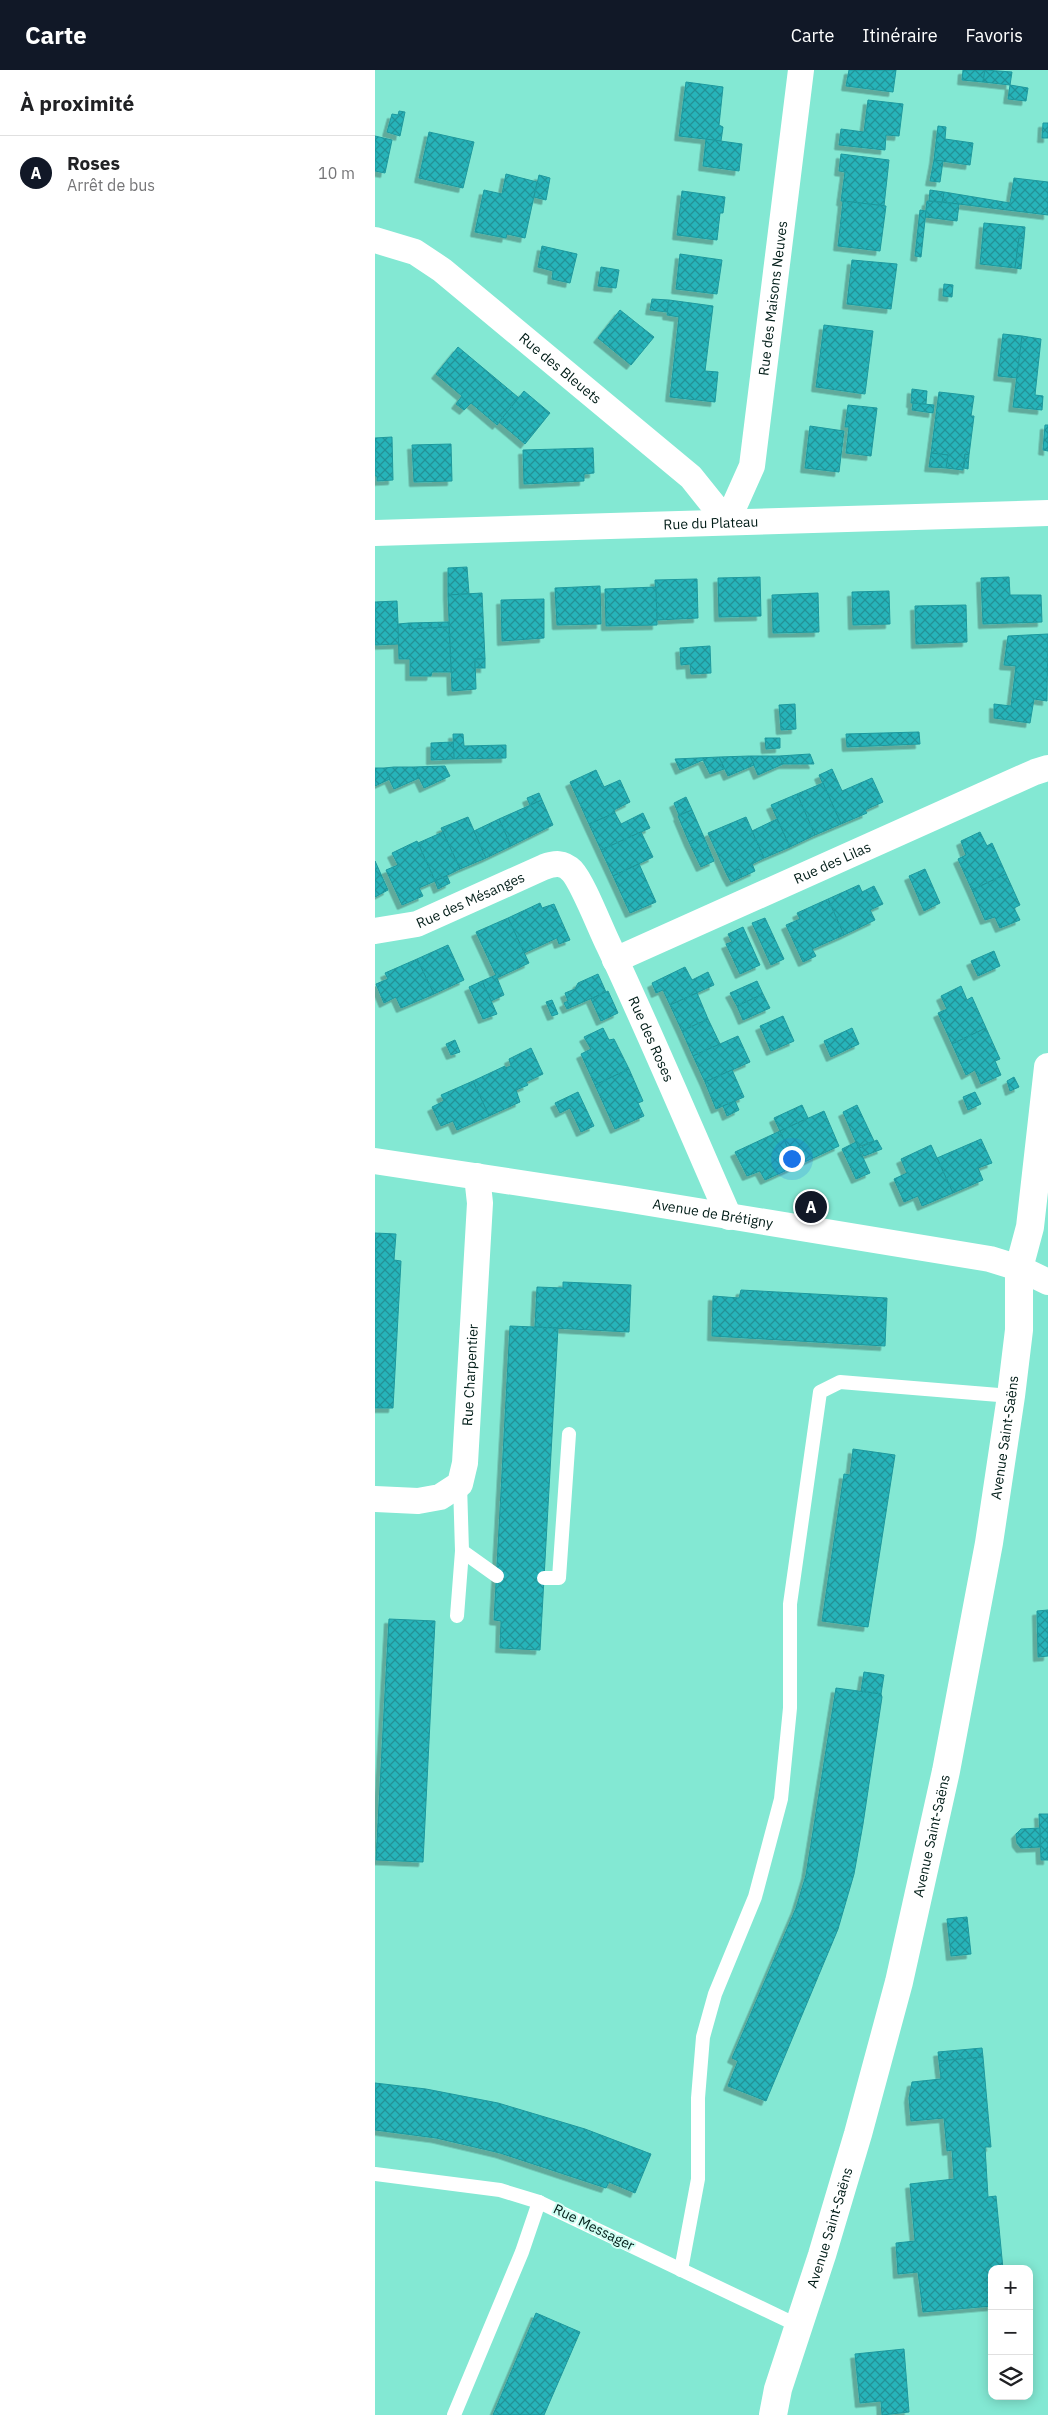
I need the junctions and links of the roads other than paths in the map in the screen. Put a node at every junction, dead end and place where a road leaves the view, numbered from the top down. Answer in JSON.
{"nodes":[{"id":1,"x":801,"y":70,"type":"edge"},
{"id":2,"x":375,"y":240,"type":"edge"},
{"id":3,"x":1048,"y":513,"type":"edge"},
{"id":4,"x":727,"y":522,"type":"junction"},
{"id":5,"x":375,"y":533,"type":"edge"},
{"id":6,"x":1048,"y":768,"type":"edge"},
{"id":7,"x":565,"y":865,"type":"joint"},
{"id":8,"x":375,"y":931,"type":"edge"},
{"id":9,"x":615,"y":960,"type":"junction"},
{"id":10,"x":1048,"y":1067,"type":"edge"},
{"id":11,"x":375,"y":1161,"type":"edge"},
{"id":12,"x":477,"y":1176,"type":"junction"},
{"id":13,"x":729,"y":1217,"type":"junction"},
{"id":14,"x":1019,"y":1268,"type":"junction"},
{"id":15,"x":1048,"y":1282,"type":"edge"},
{"id":16,"x":1011,"y":1396,"type":"junction"},
{"id":17,"x":569,"y":1434,"type":"dead end"},
{"id":18,"x":460,"y":1484,"type":"junction"},
{"id":19,"x":375,"y":1499,"type":"edge"},
{"id":20,"x":462,"y":1551,"type":"junction"},
{"id":21,"x":497,"y":1576,"type":"dead end"},
{"id":22,"x":543,"y":1578,"type":"dead end"},
{"id":23,"x":457,"y":1616,"type":"dead end"},
{"id":24,"x":375,"y":2174,"type":"edge"},
{"id":25,"x":539,"y":2202,"type":"junction"},
{"id":26,"x":681,"y":2270,"type":"junction"},
{"id":27,"x":799,"y":2326,"type":"junction"},
{"id":28,"x":778,"y":2389,"type":"junction"},
{"id":29,"x":454,"y":2415,"type":"edge"},
{"id":30,"x":764,"y":2415,"type":"edge"},
{"id":31,"x":773,"y":2415,"type":"edge"}],
"edges":[{"from":1,"to":4,"type":"street","name":"Rue des Maisons Neuves"},
{"from":2,"to":4,"type":"street","name":"Rue des Bleuets"},
{"from":3,"to":4,"type":"street","name":"Rue du Plateau"},
{"from":4,"to":5,"type":"street","name":"Rue du Plateau"},
{"from":6,"to":9,"type":"street","name":"Rue des Lilas"},
{"from":7,"to":8,"type":"street","name":"Rue des Mésanges"},
{"from":7,"to":9,"type":"street","name":"Rue des Roses"},
{"from":9,"to":13,"type":"street","name":"Rue des Roses"},
{"from":10,"to":14,"type":"street","name":"Avenue Saint-Saëns"},
{"from":11,"to":12,"type":"street","name":"Avenue de Brétigny"},
{"from":12,"to":13,"type":"street","name":"Avenue de Brétigny"},
{"from":12,"to":18,"type":"street","name":"Rue Charpentier"},
{"from":13,"to":14,"type":"street","name":"Avenue de Brétigny"},
{"from":14,"to":15,"type":"street","name":"Avenue de Brétigny"},
{"from":14,"to":16,"type":"street","name":"Avenue Saint-Saëns"},
{"from":16,"to":26,"type":"lane"},
{"from":16,"to":27,"type":"street","name":"Avenue Saint-Saëns"},
{"from":17,"to":22,"type":"lane"},
{"from":18,"to":19,"type":"street"},
{"from":18,"to":20,"type":"lane"},
{"from":20,"to":21,"type":"lane"},
{"from":20,"to":23,"type":"lane"},
{"from":24,"to":25,"type":"lane","name":"Rue Messager"},
{"from":25,"to":26,"type":"lane","name":"Rue Messager"},
{"from":25,"to":29,"type":"lane"},
{"from":26,"to":27,"type":"lane","name":"Rue Messager"},
{"from":27,"to":28,"type":"street","name":"Avenue Saint-Saëns"},
{"from":28,"to":30,"type":"street","name":"Avenue Saint-Saëns"},
{"from":28,"to":31,"type":"street","name":"Avenue Saint-Saëns"}]}
